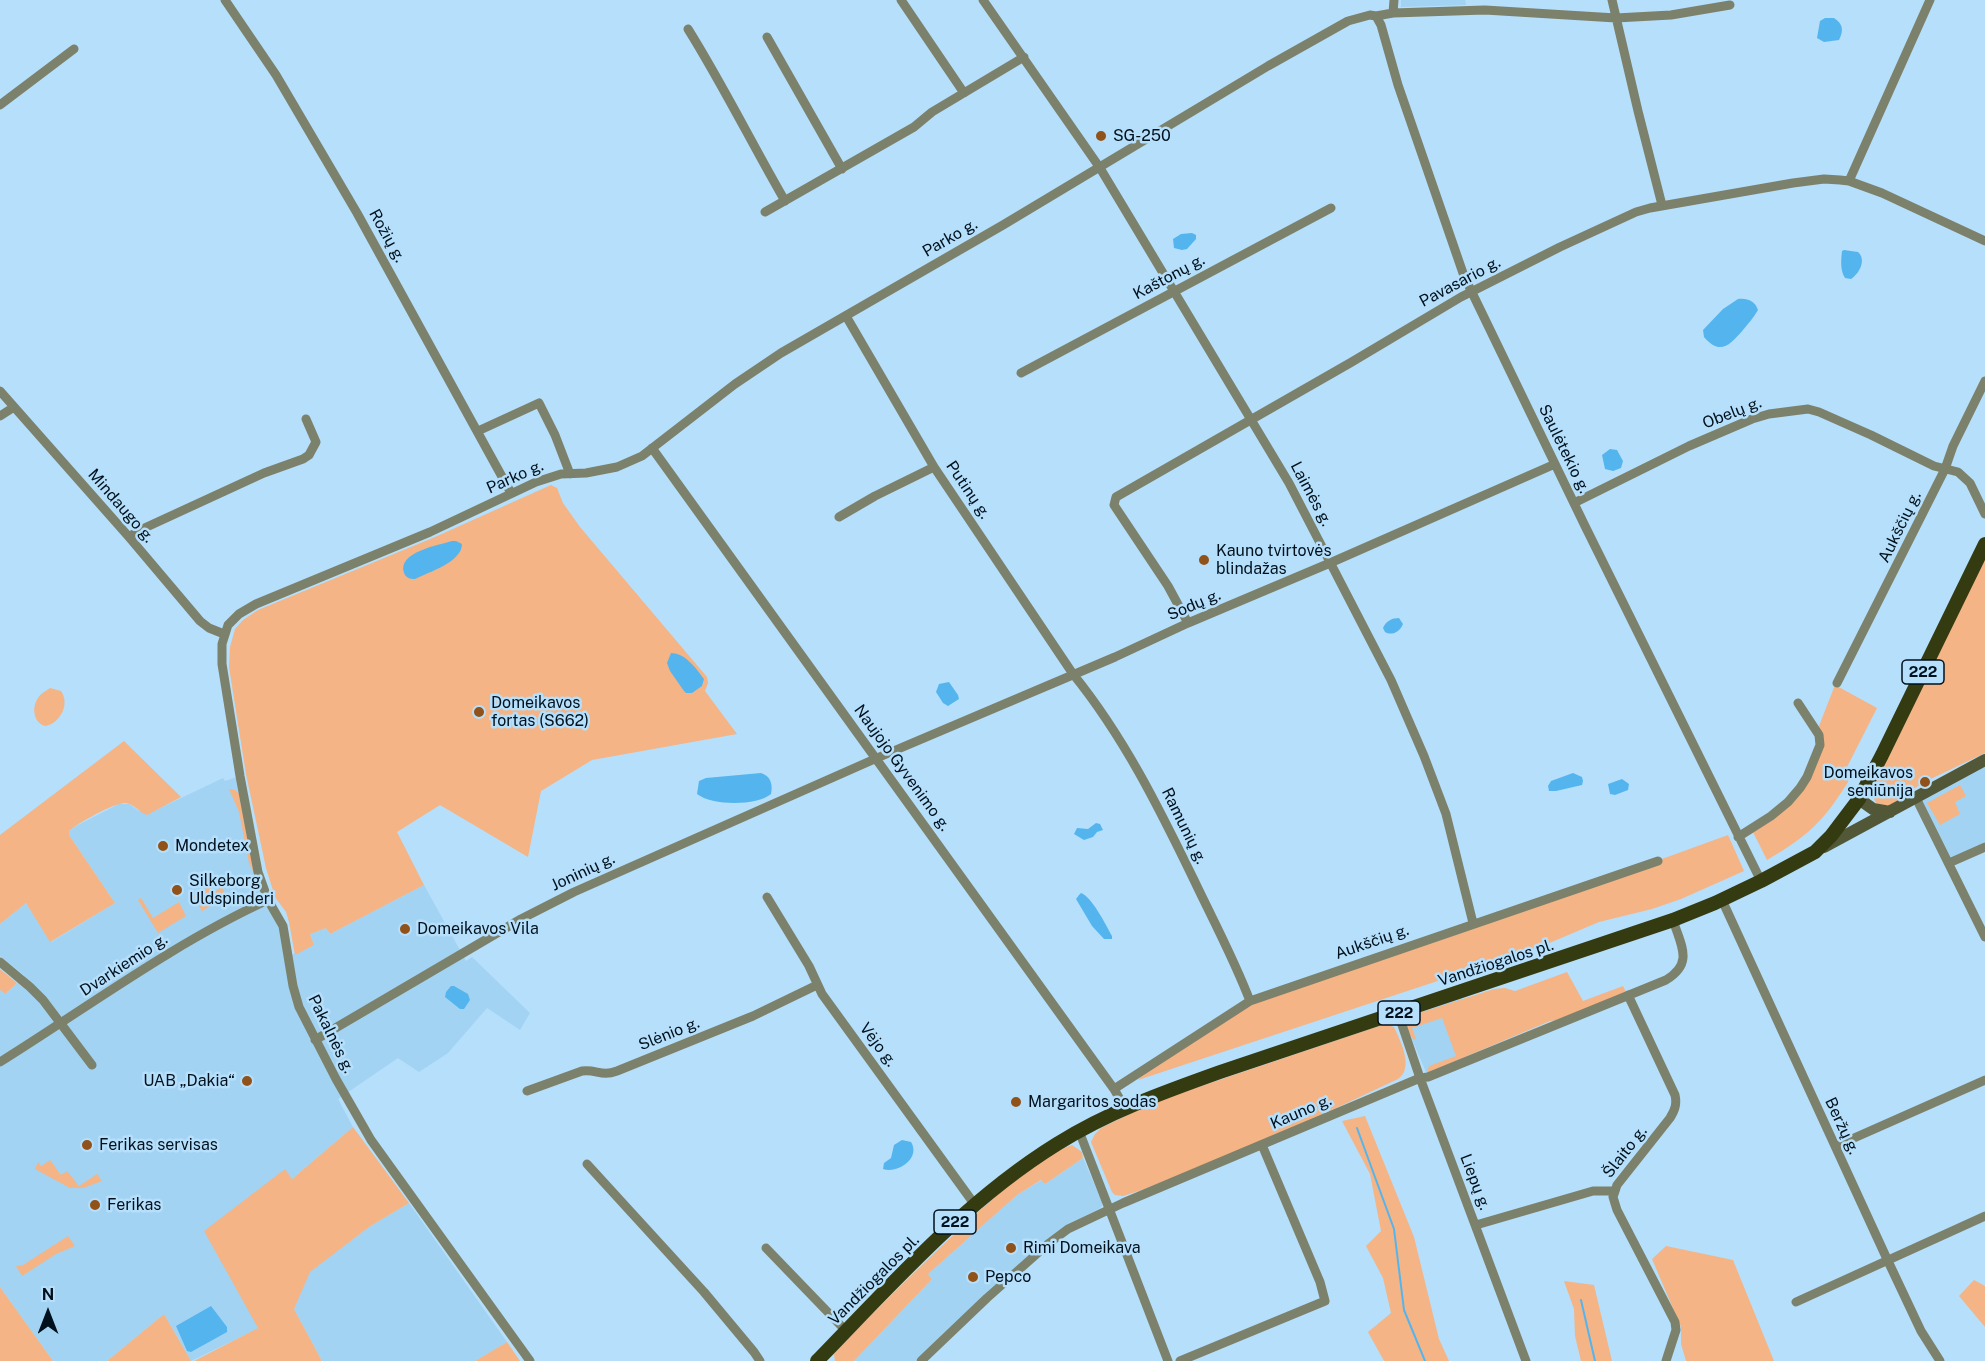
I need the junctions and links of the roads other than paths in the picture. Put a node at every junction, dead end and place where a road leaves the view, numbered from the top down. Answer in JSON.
{"nodes":[{"id":1,"x":225,"y":0,"type":"edge"},
{"id":2,"x":901,"y":0,"type":"edge"},
{"id":3,"x":983,"y":0,"type":"edge"},
{"id":4,"x":1394,"y":0,"type":"edge"},
{"id":5,"x":1612,"y":0,"type":"edge"},
{"id":6,"x":1930,"y":0,"type":"edge"},
{"id":7,"x":1730,"y":6,"type":"dead end"},
{"id":8,"x":1393,"y":13,"type":"junction"},
{"id":9,"x":1376,"y":16,"type":"junction"},
{"id":10,"x":1616,"y":18,"type":"junction"},
{"id":11,"x":688,"y":29,"type":"dead end"},
{"id":12,"x":767,"y":37,"type":"dead end"},
{"id":13,"x":74,"y":49,"type":"dead end"},
{"id":14,"x":1024,"y":57,"type":"junction"},
{"id":15,"x":964,"y":93,"type":"junction"},
{"id":16,"x":0,"y":105,"type":"edge"},
{"id":17,"x":1100,"y":168,"type":"junction"},
{"id":18,"x":842,"y":169,"type":"junction"},
{"id":19,"x":1849,"y":181,"type":"junction"},
{"id":20,"x":785,"y":201,"type":"junction"},
{"id":21,"x":1662,"y":205,"type":"junction"},
{"id":22,"x":1331,"y":208,"type":"dead end"},
{"id":23,"x":765,"y":212,"type":"dead end"},
{"id":24,"x":1985,"y":241,"type":"edge"},
{"id":25,"x":1174,"y":291,"type":"junction"},
{"id":26,"x":1471,"y":291,"type":"junction"},
{"id":27,"x":846,"y":316,"type":"junction"},
{"id":28,"x":1021,"y":373,"type":"dead end"},
{"id":29,"x":1985,"y":381,"type":"edge"},
{"id":30,"x":0,"y":391,"type":"edge"},
{"id":31,"x":14,"y":407,"type":"junction"},
{"id":32,"x":0,"y":416,"type":"edge"},
{"id":33,"x":306,"y":419,"type":"dead end"},
{"id":34,"x":1250,"y":421,"type":"junction"},
{"id":35,"x":478,"y":432,"type":"junction"},
{"id":36,"x":652,"y":448,"type":"junction"},
{"id":37,"x":1555,"y":465,"type":"junction"},
{"id":38,"x":934,"y":466,"type":"junction"},
{"id":39,"x":1945,"y":469,"type":"junction"},
{"id":40,"x":570,"y":474,"type":"junction"},
{"id":41,"x":511,"y":493,"type":"junction"},
{"id":42,"x":1574,"y":503,"type":"junction"},
{"id":43,"x":1985,"y":514,"type":"edge"},
{"id":44,"x":839,"y":517,"type":"dead end"},
{"id":45,"x":129,"y":537,"type":"junction"},
{"id":46,"x":1985,"y":544,"type":"edge"},
{"id":47,"x":1330,"y":563,"type":"junction"},
{"id":48,"x":1188,"y":623,"type":"junction"},
{"id":49,"x":224,"y":634,"type":"junction"},
{"id":50,"x":1073,"y":674,"type":"junction"},
{"id":51,"x":1838,"y":683,"type":"dead end"},
{"id":52,"x":1798,"y":703,"type":"dead end"},
{"id":53,"x":877,"y":758,"type":"junction"},
{"id":54,"x":1985,"y":760,"type":"edge"},
{"id":55,"x":1916,"y":798,"type":"junction"},
{"id":56,"x":1859,"y":799,"type":"junction"},
{"id":57,"x":1890,"y":812,"type":"junction"},
{"id":58,"x":1738,"y":837,"type":"junction"},
{"id":59,"x":1985,"y":847,"type":"edge"},
{"id":60,"x":1815,"y":852,"type":"junction"},
{"id":61,"x":1658,"y":861,"type":"dead end"},
{"id":62,"x":1949,"y":863,"type":"junction"},
{"id":63,"x":1761,"y":880,"type":"junction"},
{"id":64,"x":767,"y":897,"type":"dead end"},
{"id":65,"x":268,"y":900,"type":"junction"},
{"id":66,"x":1722,"y":900,"type":"junction"},
{"id":67,"x":1673,"y":920,"type":"junction"},
{"id":68,"x":1473,"y":923,"type":"junction"},
{"id":69,"x":1985,"y":937,"type":"edge"},
{"id":70,"x":0,"y":962,"type":"edge"},
{"id":71,"x":817,"y":985,"type":"junction"},
{"id":72,"x":1628,"y":995,"type":"junction"},
{"id":73,"x":1250,"y":1000,"type":"junction"},
{"id":74,"x":1398,"y":1013,"type":"junction"},
{"id":75,"x":60,"y":1024,"type":"junction"},
{"id":76,"x":315,"y":1040,"type":"junction"},
{"id":77,"x":0,"y":1062,"type":"edge"},
{"id":78,"x":92,"y":1065,"type":"dead end"},
{"id":79,"x":1420,"y":1078,"type":"junction"},
{"id":80,"x":1985,"y":1080,"type":"edge"},
{"id":81,"x":1114,"y":1089,"type":"junction"},
{"id":82,"x":527,"y":1091,"type":"dead end"},
{"id":83,"x":1125,"y":1108,"type":"junction"},
{"id":84,"x":1079,"y":1131,"type":"junction"},
{"id":85,"x":1262,"y":1145,"type":"junction"},
{"id":86,"x":1836,"y":1146,"type":"junction"},
{"id":87,"x":586,"y":1164,"type":"dead end"},
{"id":88,"x":1614,"y":1191,"type":"junction"},
{"id":89,"x":975,"y":1205,"type":"junction"},
{"id":90,"x":1110,"y":1209,"type":"junction"},
{"id":91,"x":1985,"y":1216,"type":"edge"},
{"id":92,"x":1476,"y":1225,"type":"junction"},
{"id":93,"x":766,"y":1248,"type":"dead end"},
{"id":94,"x":1887,"y":1259,"type":"junction"},
{"id":95,"x":1796,"y":1302,"type":"dead end"},
{"id":96,"x":846,"y":1331,"type":"junction"},
{"id":97,"x":822,"y":1359,"type":"edge"},
{"id":98,"x":530,"y":1361,"type":"edge"},
{"id":99,"x":760,"y":1361,"type":"edge"},
{"id":100,"x":921,"y":1361,"type":"edge"},
{"id":101,"x":1168,"y":1361,"type":"edge"},
{"id":102,"x":1180,"y":1361,"type":"edge"},
{"id":103,"x":1526,"y":1361,"type":"edge"},
{"id":104,"x":1666,"y":1361,"type":"edge"},
{"id":105,"x":1940,"y":1361,"type":"edge"}],
"edges":[{"from":1,"to":35,"type":"street","name":"Rožių g."},
{"from":2,"to":15,"type":"street"},
{"from":3,"to":14,"type":"street","name":"Laimės g."},
{"from":4,"to":8,"type":"street"},
{"from":5,"to":10,"type":"street"},
{"from":6,"to":19,"type":"street"},
{"from":7,"to":10,"type":"street","name":"Parko g."},
{"from":8,"to":9,"type":"street","name":"Parko g."},
{"from":8,"to":10,"type":"street","name":"Parko g."},
{"from":9,"to":17,"type":"street","name":"Parko g."},
{"from":9,"to":26,"type":"street","name":"Saulėtekio g."},
{"from":10,"to":21,"type":"street"},
{"from":11,"to":20,"type":"street"},
{"from":12,"to":18,"type":"street"},
{"from":13,"to":16,"type":"street"},
{"from":14,"to":15,"type":"street"},
{"from":14,"to":17,"type":"street","name":"Laimės g."},
{"from":15,"to":18,"type":"street"},
{"from":17,"to":25,"type":"street","name":"Laimės g."},
{"from":17,"to":27,"type":"street","name":"Parko g."},
{"from":18,"to":20,"type":"street"},
{"from":19,"to":21,"type":"street","name":"Pavasario g."},
{"from":19,"to":24,"type":"street","name":"Pavasario g."},
{"from":20,"to":23,"type":"street"},
{"from":21,"to":26,"type":"street","name":"Pavasario g."},
{"from":22,"to":25,"type":"street","name":"Kaštonų g."},
{"from":25,"to":28,"type":"street","name":"Kaštonų g."},
{"from":25,"to":34,"type":"street","name":"Laimės g."},
{"from":26,"to":34,"type":"street","name":"Pavasario g."},
{"from":26,"to":37,"type":"street","name":"Saulėtekio g."},
{"from":27,"to":36,"type":"street","name":"Parko g."},
{"from":27,"to":38,"type":"street","name":"Putinų g."},
{"from":29,"to":39,"type":"street","name":"Aukščių g."},
{"from":30,"to":31,"type":"street","name":"Mindaugo g."},
{"from":31,"to":32,"type":"street"},
{"from":31,"to":45,"type":"street","name":"Mindaugo g."},
{"from":33,"to":45,"type":"street"},
{"from":34,"to":47,"type":"street","name":"Laimės g."},
{"from":34,"to":48,"type":"street","name":"Pavasario g."},
{"from":35,"to":40,"type":"street"},
{"from":35,"to":41,"type":"street","name":"Rožių g."},
{"from":36,"to":40,"type":"street","name":"Parko g."},
{"from":36,"to":53,"type":"street","name":"Naujojo Gyvenimo g."},
{"from":37,"to":42,"type":"street","name":"Saulėtekio g."},
{"from":37,"to":47,"type":"street","name":"Sodų g."},
{"from":38,"to":44,"type":"street"},
{"from":38,"to":50,"type":"street","name":"Putinų g."},
{"from":39,"to":42,"type":"street","name":"Obelų g."},
{"from":39,"to":43,"type":"street","name":"Obelų g."},
{"from":39,"to":51,"type":"street","name":"Aukščių g."},
{"from":40,"to":41,"type":"street","name":"Parko g."},
{"from":41,"to":49,"type":"street","name":"Parko g."},
{"from":42,"to":58,"type":"street","name":"Saulėtekio g."},
{"from":45,"to":49,"type":"street","name":"Mindaugo g."},
{"from":46,"to":56,"type":"main road","name":"Vandžiogalos pl.","number":"222"},
{"from":47,"to":48,"type":"street","name":"Sodų g."},
{"from":47,"to":68,"type":"street","name":"Laimės g."},
{"from":48,"to":50,"type":"street","name":"Sodų g."},
{"from":49,"to":65,"type":"street","name":"Pakalnės g."},
{"from":50,"to":53,"type":"street","name":"Sodų g."},
{"from":50,"to":73,"type":"street","name":"Ramunių g."},
{"from":52,"to":58,"type":"street"},
{"from":53,"to":76,"type":"street","name":"Joninių g."},
{"from":53,"to":81,"type":"street","name":"Naujojo Gyvenimo g."},
{"from":54,"to":55,"type":"main road"},
{"from":55,"to":57,"type":"main road"},
{"from":55,"to":62,"type":"street"},
{"from":56,"to":57,"type":"main road"},
{"from":56,"to":60,"type":"main road","name":"Vandžiogalos pl.","number":"222"},
{"from":57,"to":60,"type":"main road"},
{"from":58,"to":63,"type":"street","name":"Saulėtekio g."},
{"from":59,"to":62,"type":"street"},
{"from":60,"to":63,"type":"main road","name":"Vandžiogalos pl.","number":"222"},
{"from":61,"to":68,"type":"street","name":"Aukščių g."},
{"from":62,"to":69,"type":"street"},
{"from":63,"to":66,"type":"main road","name":"Vandžiogalos pl.","number":"222"},
{"from":64,"to":71,"type":"street","name":"Vėjo g."},
{"from":65,"to":75,"type":"street","name":"Dvarkiemio g."},
{"from":65,"to":76,"type":"street","name":"Pakalnės g."},
{"from":66,"to":67,"type":"main road","name":"Vandžiogalos pl.","number":"222"},
{"from":66,"to":86,"type":"street","name":"Beržų g."},
{"from":67,"to":72,"type":"street","name":"Kauno g."},
{"from":67,"to":74,"type":"main road","name":"Vandžiogalos pl.","number":"222"},
{"from":68,"to":73,"type":"street","name":"Aukščių g."},
{"from":70,"to":75,"type":"street"},
{"from":71,"to":82,"type":"street","name":"Slėnio g."},
{"from":71,"to":89,"type":"street","name":"Vėjo g."},
{"from":72,"to":79,"type":"street","name":"Kauno g."},
{"from":72,"to":88,"type":"street","name":"Šlaito g."},
{"from":73,"to":81,"type":"street","name":"Aukščių g."},
{"from":74,"to":79,"type":"street","name":"Liepų g."},
{"from":74,"to":83,"type":"main road","name":"Vandžiogalos pl.","number":"222"},
{"from":75,"to":77,"type":"street","name":"Dvarkiemio g."},
{"from":75,"to":78,"type":"street"},
{"from":76,"to":98,"type":"street","name":"Pakalnės g."},
{"from":79,"to":85,"type":"street","name":"Kauno g."},
{"from":79,"to":92,"type":"street","name":"Liepų g."},
{"from":80,"to":86,"type":"street"},
{"from":81,"to":83,"type":"street","name":"Naujojo Gyvenimo g."},
{"from":83,"to":84,"type":"main road","name":"Vandžiogalos pl.","number":"222"},
{"from":84,"to":89,"type":"main road","name":"Vandžiogalos pl.","number":"222"},
{"from":84,"to":90,"type":"street"},
{"from":85,"to":90,"type":"street","name":"Kauno g."},
{"from":85,"to":102,"type":"street"},
{"from":86,"to":94,"type":"street","name":"Beržų g."},
{"from":87,"to":99,"type":"street"},
{"from":88,"to":92,"type":"street"},
{"from":88,"to":104,"type":"street","name":"Šlaito g."},
{"from":89,"to":96,"type":"main road","name":"Vandžiogalos pl.","number":"222"},
{"from":90,"to":100,"type":"street","name":"Kauno g."},
{"from":90,"to":101,"type":"street"},
{"from":91,"to":94,"type":"street"},
{"from":92,"to":103,"type":"street","name":"Liepų g."},
{"from":93,"to":96,"type":"street"},
{"from":94,"to":95,"type":"street"},
{"from":94,"to":105,"type":"street","name":"Beržų g."},
{"from":96,"to":97,"type":"main road","name":"Vandžiogalos pl.","number":"222"}]}
